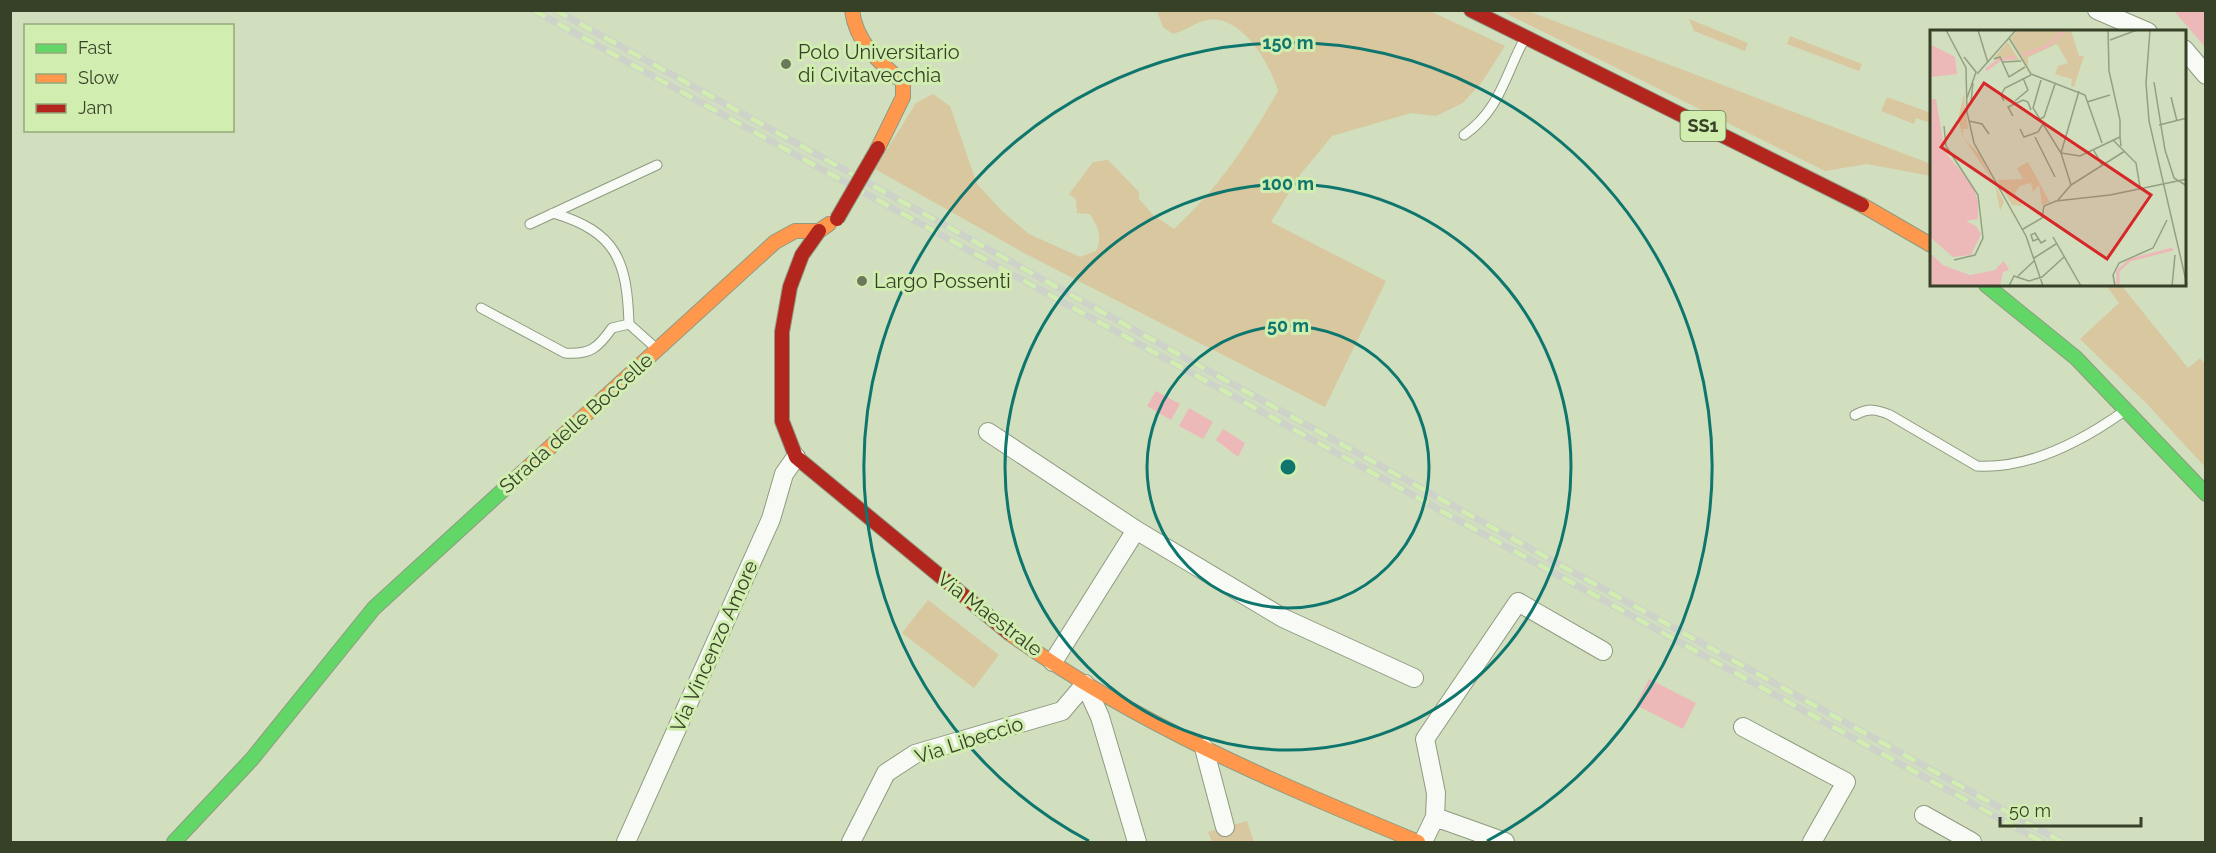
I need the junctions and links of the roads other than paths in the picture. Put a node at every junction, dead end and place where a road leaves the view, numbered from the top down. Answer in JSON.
{"nodes":[{"id":1,"x":852,"y":10,"type":"edge"},
{"id":2,"x":2097,"y":10,"type":"edge"},
{"id":3,"x":1472,"y":11,"type":"edge"},
{"id":4,"x":2143,"y":30,"type":"edge"},
{"id":5,"x":1525,"y":38,"type":"junction"},
{"id":6,"x":2186,"y":52,"type":"edge"},
{"id":7,"x":2205,"y":75,"type":"edge"},
{"id":8,"x":1464,"y":135,"type":"dead end"},
{"id":9,"x":657,"y":165,"type":"dead end"},
{"id":10,"x":553,"y":213,"type":"junction"},
{"id":11,"x":530,"y":224,"type":"dead end"},
{"id":12,"x":819,"y":231,"type":"junction"},
{"id":13,"x":1930,"y":244,"type":"edge"},
{"id":14,"x":1987,"y":286,"type":"edge"},
{"id":15,"x":481,"y":308,"type":"dead end"},
{"id":16,"x":630,"y":324,"type":"junction"},
{"id":17,"x":657,"y":349,"type":"junction"},
{"id":18,"x":2127,"y":409,"type":"junction"},
{"id":19,"x":1855,"y":416,"type":"dead end"},
{"id":20,"x":988,"y":432,"type":"dead end"},
{"id":21,"x":796,"y":457,"type":"junction"},
{"id":22,"x":2205,"y":494,"type":"edge"},
{"id":23,"x":1136,"y":530,"type":"junction"},
{"id":24,"x":1603,"y":651,"type":"dead end"},
{"id":25,"x":1053,"y":662,"type":"junction"},
{"id":26,"x":1414,"y":678,"type":"dead end"},
{"id":27,"x":1085,"y":684,"type":"junction"},
{"id":28,"x":1743,"y":727,"type":"dead end"},
{"id":29,"x":1204,"y":748,"type":"junction"},
{"id":30,"x":1924,"y":815,"type":"dead end"},
{"id":31,"x":1435,"y":817,"type":"junction"},
{"id":32,"x":1225,"y":827,"type":"dead end"},
{"id":33,"x":634,"y":840,"type":"edge"},
{"id":34,"x":174,"y":843,"type":"edge"},
{"id":35,"x":851,"y":843,"type":"edge"},
{"id":36,"x":1137,"y":843,"type":"edge"},
{"id":37,"x":1418,"y":843,"type":"edge"},
{"id":38,"x":1423,"y":843,"type":"edge"},
{"id":39,"x":1505,"y":843,"type":"edge"},
{"id":40,"x":1812,"y":843,"type":"edge"},
{"id":41,"x":1972,"y":843,"type":"edge"}],
"edges":[{"from":1,"to":12,"type":"street","name":"Strada delle Boccelle","bridge":true},
{"from":2,"to":4,"type":"street"},
{"from":3,"to":5,"type":"street","number":"SS1"},
{"from":5,"to":8,"type":"lane"},
{"from":5,"to":13,"type":"street","number":"SS1"},
{"from":6,"to":7,"type":"street"},
{"from":9,"to":10,"type":"lane"},
{"from":10,"to":11,"type":"lane"},
{"from":10,"to":16,"type":"lane"},
{"from":12,"to":17,"type":"street","name":"Strada delle Boccelle"},
{"from":12,"to":21,"type":"street","name":"Via Maestrale"},
{"from":14,"to":18,"type":"street"},
{"from":15,"to":16,"type":"lane"},
{"from":16,"to":17,"type":"lane"},
{"from":17,"to":34,"type":"street","name":"Strada delle Boccelle"},
{"from":18,"to":19,"type":"lane"},
{"from":18,"to":22,"type":"street"},
{"from":20,"to":23,"type":"street"},
{"from":21,"to":25,"type":"street","name":"Via Maestrale"},
{"from":21,"to":33,"type":"street","name":"Via Vincenzo Amore"},
{"from":23,"to":25,"type":"street"},
{"from":23,"to":26,"type":"street"},
{"from":24,"to":31,"type":"street"},
{"from":25,"to":27,"type":"street","name":"Via Maestrale"},
{"from":27,"to":29,"type":"street","name":"Via Maestrale"},
{"from":27,"to":35,"type":"street","name":"Via Libeccio"},
{"from":27,"to":36,"type":"street"},
{"from":28,"to":40,"type":"street"},
{"from":29,"to":32,"type":"street"},
{"from":29,"to":37,"type":"street","name":"Via Maestrale"},
{"from":30,"to":41,"type":"street"},
{"from":31,"to":38,"type":"street"},
{"from":31,"to":39,"type":"street"}]}
